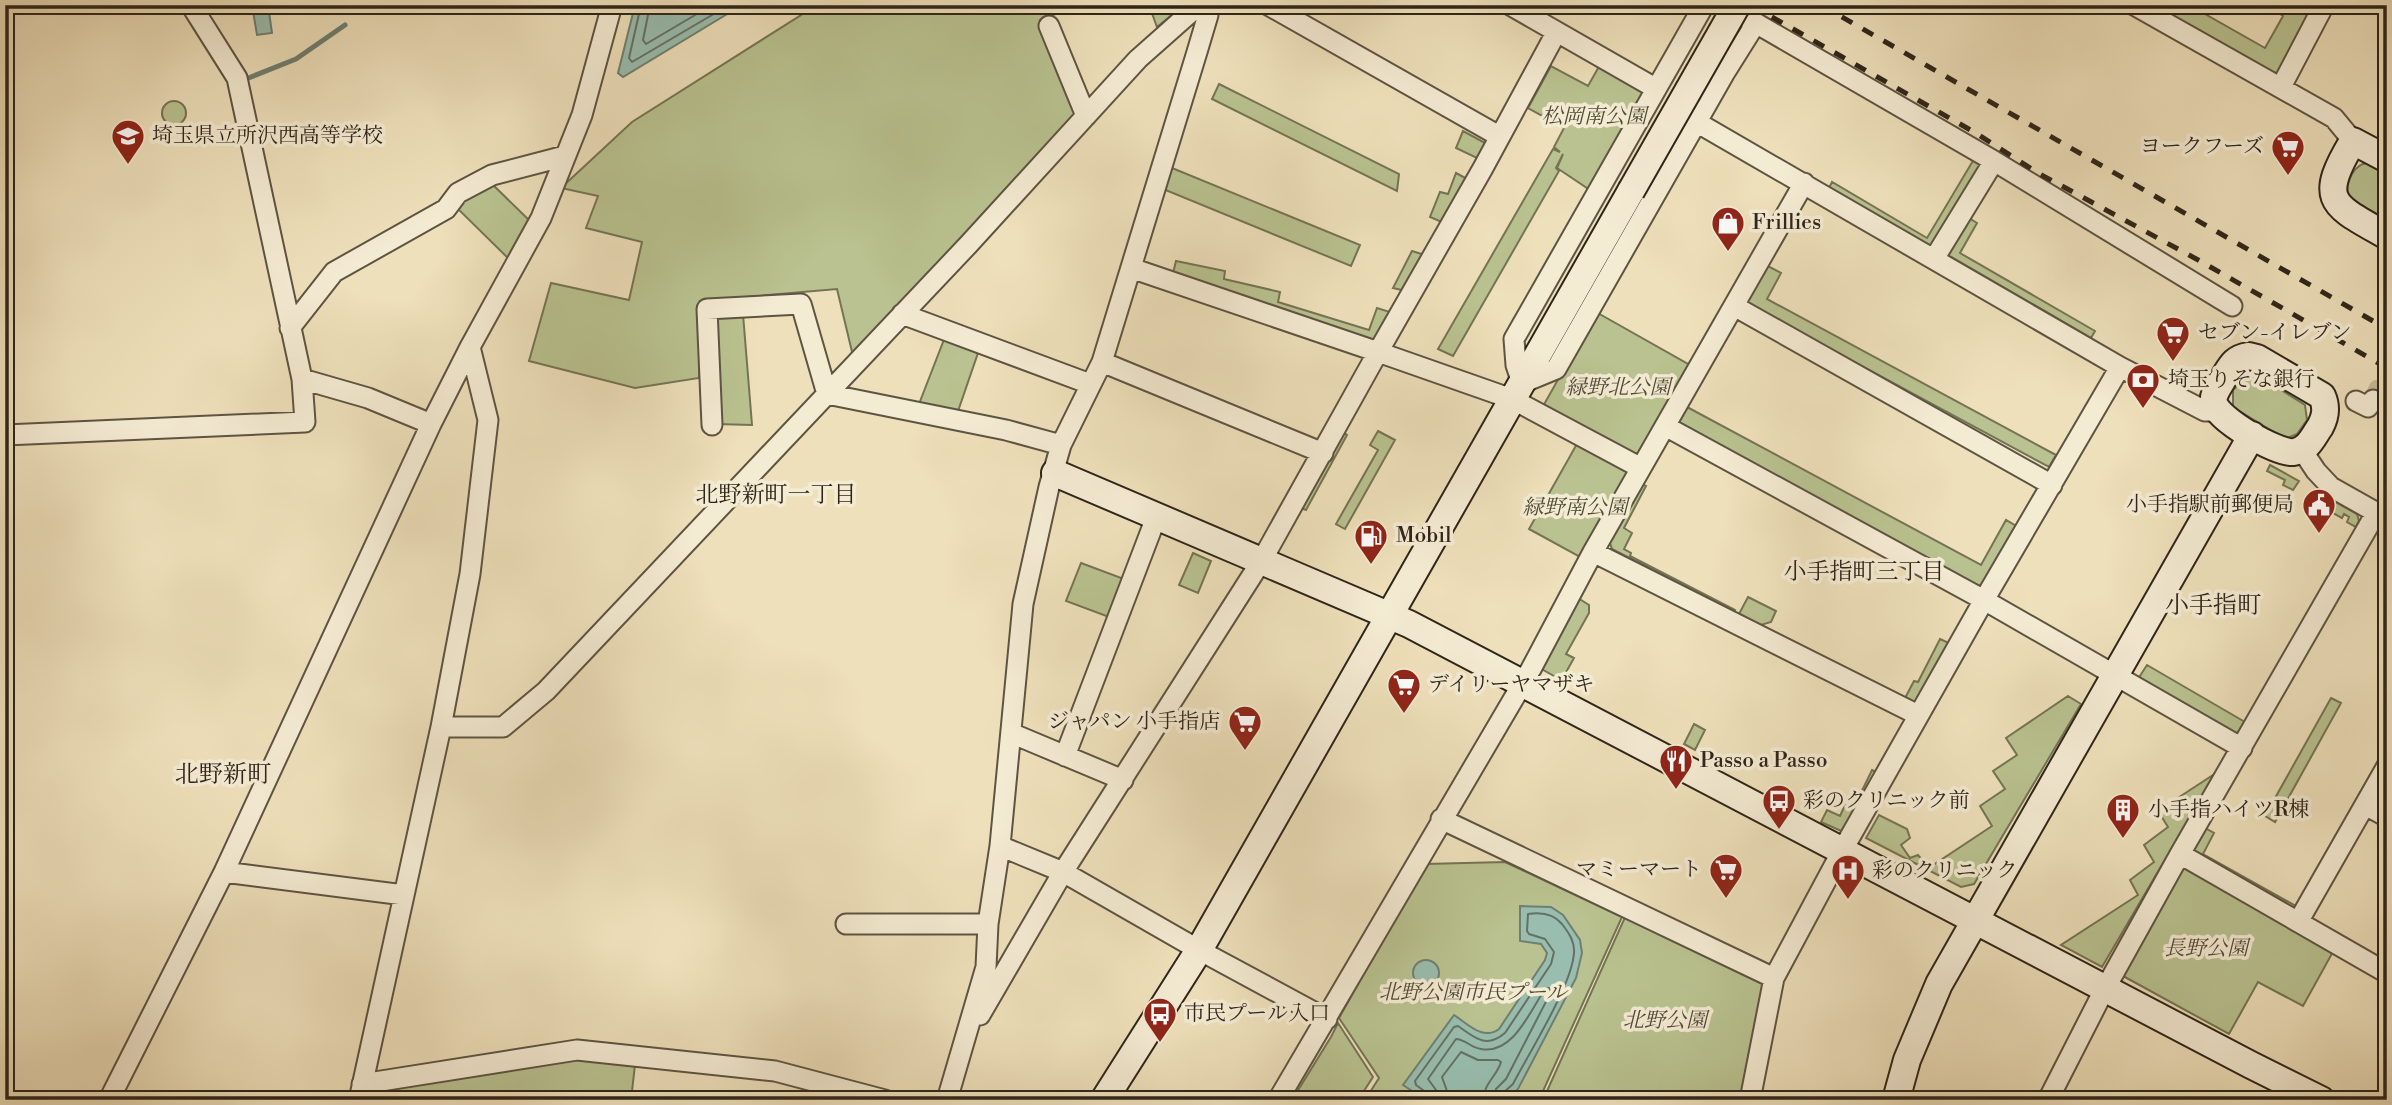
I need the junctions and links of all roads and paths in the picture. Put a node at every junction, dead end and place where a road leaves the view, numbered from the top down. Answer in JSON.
{"nodes":[{"id":1,"x":191,"y":5,"type":"edge"},
{"id":2,"x":612,"y":5,"type":"edge"},
{"id":3,"x":1199,"y":5,"type":"edge"},
{"id":4,"x":1207,"y":5,"type":"edge"},
{"id":5,"x":1268,"y":5,"type":"edge"},
{"id":6,"x":1510,"y":5,"type":"edge"},
{"id":7,"x":1704,"y":5,"type":"edge"},
{"id":8,"x":1724,"y":5,"type":"edge"},
{"id":9,"x":1737,"y":5,"type":"edge"},
{"id":10,"x":2134,"y":5,"type":"edge"},
{"id":11,"x":2324,"y":5,"type":"edge"},
{"id":12,"x":1756,"y":23,"type":"junction"},
{"id":13,"x":1049,"y":26,"type":"dead end"},
{"id":14,"x":1556,"y":33,"type":"junction"},
{"id":15,"x":1656,"y":88,"type":"junction"},
{"id":16,"x":2281,"y":88,"type":"junction"},
{"id":17,"x":1086,"y":116,"type":"junction"},
{"id":18,"x":1698,"y":123,"type":"junction"},
{"id":19,"x":1499,"y":136,"type":"junction"},
{"id":20,"x":2353,"y":141,"type":"junction"},
{"id":21,"x":565,"y":156,"type":"junction"},
{"id":22,"x":2387,"y":159,"type":"edge"},
{"id":23,"x":1994,"y":161,"type":"junction"},
{"id":24,"x":1804,"y":184,"type":"junction"},
{"id":25,"x":2387,"y":236,"type":"edge"},
{"id":26,"x":1934,"y":259,"type":"junction"},
{"id":27,"x":1131,"y":268,"type":"junction"},
{"id":28,"x":1734,"y":306,"type":"junction"},
{"id":29,"x":2232,"y":306,"type":"dead end"},
{"id":30,"x":902,"y":314,"type":"junction"},
{"id":31,"x":290,"y":328,"type":"junction"},
{"id":32,"x":470,"y":346,"type":"junction"},
{"id":33,"x":1378,"y":352,"type":"junction"},
{"id":34,"x":1102,"y":362,"type":"junction"},
{"id":35,"x":2120,"y":367,"type":"junction"},
{"id":36,"x":302,"y":379,"type":"junction"},
{"id":37,"x":1090,"y":384,"type":"junction"},
{"id":38,"x":1517,"y":391,"type":"junction"},
{"id":39,"x":827,"y":394,"type":"junction"},
{"id":40,"x":2217,"y":411,"type":"junction"},
{"id":41,"x":431,"y":424,"type":"junction"},
{"id":42,"x":712,"y":425,"type":"dead end"},
{"id":43,"x":1665,"y":426,"type":"junction"},
{"id":44,"x":5,"y":435,"type":"edge"},
{"id":45,"x":2252,"y":435,"type":"junction"},
{"id":46,"x":1062,"y":445,"type":"junction"},
{"id":47,"x":2302,"y":450,"type":"junction"},
{"id":48,"x":1323,"y":453,"type":"junction"},
{"id":49,"x":1641,"y":468,"type":"junction"},
{"id":50,"x":1055,"y":473,"type":"junction"},
{"id":51,"x":2052,"y":485,"type":"junction"},
{"id":52,"x":1157,"y":515,"type":"junction"},
{"id":53,"x":2381,"y":516,"type":"edge"},
{"id":54,"x":1593,"y":552,"type":"junction"},
{"id":55,"x":1262,"y":560,"type":"junction"},
{"id":56,"x":1983,"y":600,"type":"junction"},
{"id":57,"x":1389,"y":615,"type":"junction"},
{"id":58,"x":2115,"y":675,"type":"junction"},
{"id":59,"x":1522,"y":684,"type":"junction"},
{"id":60,"x":1919,"y":715,"type":"junction"},
{"id":61,"x":441,"y":727,"type":"junction"},
{"id":62,"x":1011,"y":733,"type":"junction"},
{"id":63,"x":2242,"y":748,"type":"junction"},
{"id":64,"x":1065,"y":756,"type":"junction"},
{"id":65,"x":2387,"y":766,"type":"edge"},
{"id":66,"x":1123,"y":780,"type":"junction"},
{"id":67,"x":2365,"y":804,"type":"junction"},
{"id":68,"x":2387,"y":817,"type":"edge"},
{"id":69,"x":1441,"y":819,"type":"junction"},
{"id":70,"x":1000,"y":846,"type":"junction"},
{"id":71,"x":1842,"y":851,"type":"junction"},
{"id":72,"x":2180,"y":854,"type":"junction"},
{"id":73,"x":224,"y":872,"type":"junction"},
{"id":74,"x":1063,"y":872,"type":"junction"},
{"id":75,"x":404,"y":895,"type":"junction"},
{"id":76,"x":1975,"y":920,"type":"junction"},
{"id":77,"x":2298,"y":922,"type":"junction"},
{"id":78,"x":846,"y":923,"type":"dead end"},
{"id":79,"x":988,"y":924,"type":"junction"},
{"id":80,"x":1199,"y":950,"type":"junction"},
{"id":81,"x":2387,"y":973,"type":"edge"},
{"id":82,"x":1774,"y":978,"type":"junction"},
{"id":83,"x":2106,"y":989,"type":"junction"},
{"id":84,"x":1327,"y":1019,"type":"junction"},
{"id":85,"x":962,"y":1046,"type":"junction"},
{"id":86,"x":360,"y":1092,"type":"edge"},
{"id":87,"x":109,"y":1100,"type":"edge"},
{"id":88,"x":885,"y":1100,"type":"edge"},
{"id":89,"x":947,"y":1100,"type":"edge"},
{"id":90,"x":1104,"y":1100,"type":"edge"},
{"id":91,"x":1278,"y":1100,"type":"edge"},
{"id":92,"x":1750,"y":1100,"type":"edge"},
{"id":93,"x":1896,"y":1100,"type":"edge"},
{"id":94,"x":2048,"y":1100,"type":"edge"},
{"id":95,"x":2321,"y":1100,"type":"edge"}],
"edges":[{"from":1,"to":31,"type":"street"},
{"from":2,"to":21,"type":"street"},
{"from":3,"to":17,"type":"street"},
{"from":4,"to":27,"type":"street"},
{"from":5,"to":19,"type":"street"},
{"from":6,"to":14,"type":"street"},
{"from":7,"to":15,"type":"street"},
{"from":8,"to":12,"type":"street"},
{"from":9,"to":38,"type":"street","bridge":true},
{"from":10,"to":16,"type":"street"},
{"from":11,"to":16,"type":"street"},
{"from":12,"to":18,"type":"street"},
{"from":12,"to":23,"type":"street"},
{"from":13,"to":17,"type":"street"},
{"from":14,"to":15,"type":"street"},
{"from":14,"to":19,"type":"street"},
{"from":15,"to":38,"type":"street"},
{"from":16,"to":20,"type":"street"},
{"from":17,"to":30,"type":"street"},
{"from":18,"to":24,"type":"street"},
{"from":18,"to":38,"type":"street"},
{"from":19,"to":33,"type":"street"},
{"from":20,"to":22,"type":"street"},
{"from":20,"to":25,"type":"street"},
{"from":21,"to":31,"type":"street"},
{"from":21,"to":32,"type":"street"},
{"from":23,"to":26,"type":"street"},
{"from":23,"to":29,"type":"street"},
{"from":24,"to":26,"type":"street"},
{"from":24,"to":28,"type":"street"},
{"from":26,"to":35,"type":"street"},
{"from":27,"to":33,"type":"street"},
{"from":27,"to":34,"type":"street"},
{"from":28,"to":43,"type":"street"},
{"from":28,"to":51,"type":"street"},
{"from":30,"to":37,"type":"street"},
{"from":30,"to":39,"type":"street"},
{"from":31,"to":36,"type":"street"},
{"from":32,"to":41,"type":"street"},
{"from":32,"to":61,"type":"street"},
{"from":33,"to":38,"type":"street"},
{"from":33,"to":48,"type":"street"},
{"from":34,"to":37,"type":"street"},
{"from":34,"to":48,"type":"street"},
{"from":35,"to":40,"type":"street"},
{"from":35,"to":51,"type":"street"},
{"from":36,"to":41,"type":"street"},
{"from":36,"to":44,"type":"street"},
{"from":37,"to":46,"type":"street"},
{"from":38,"to":49,"type":"street"},
{"from":38,"to":57,"type":"street"},
{"from":39,"to":42,"type":"street"},
{"from":39,"to":46,"type":"street"},
{"from":39,"to":61,"type":"street"},
{"from":40,"to":45,"type":"street"},
{"from":40,"to":47,"type":"street"},
{"from":41,"to":73,"type":"street"},
{"from":43,"to":49,"type":"street"},
{"from":43,"to":56,"type":"street"},
{"from":45,"to":47,"type":"street"},
{"from":45,"to":58,"type":"street"},
{"from":46,"to":50,"type":"street"},
{"from":47,"to":53,"type":"street"},
{"from":48,"to":55,"type":"street"},
{"from":49,"to":54,"type":"street"},
{"from":50,"to":52,"type":"street"},
{"from":50,"to":62,"type":"street"},
{"from":51,"to":56,"type":"street"},
{"from":52,"to":55,"type":"street"},
{"from":52,"to":64,"type":"street"},
{"from":53,"to":63,"type":"street"},
{"from":54,"to":59,"type":"street"},
{"from":54,"to":60,"type":"street"},
{"from":55,"to":57,"type":"street"},
{"from":55,"to":66,"type":"street"},
{"from":56,"to":58,"type":"street"},
{"from":56,"to":60,"type":"street"},
{"from":57,"to":59,"type":"street"},
{"from":57,"to":80,"type":"street"},
{"from":58,"to":63,"type":"street"},
{"from":58,"to":76,"type":"street"},
{"from":59,"to":69,"type":"street"},
{"from":59,"to":71,"type":"street"},
{"from":60,"to":71,"type":"street"},
{"from":61,"to":75,"type":"street"},
{"from":62,"to":64,"type":"street"},
{"from":62,"to":70,"type":"street"},
{"from":63,"to":72,"type":"street"},
{"from":64,"to":66,"type":"street"},
{"from":65,"to":67,"type":"street"},
{"from":66,"to":74,"type":"street"},
{"from":67,"to":68,"type":"street"},
{"from":67,"to":77,"type":"street"},
{"from":69,"to":82,"type":"street"},
{"from":69,"to":84,"type":"street"},
{"from":70,"to":74,"type":"street"},
{"from":70,"to":79,"type":"street"},
{"from":71,"to":76,"type":"street"},
{"from":71,"to":82,"type":"street"},
{"from":72,"to":77,"type":"street"},
{"from":72,"to":83,"type":"street"},
{"from":73,"to":75,"type":"street"},
{"from":73,"to":87,"type":"street"},
{"from":74,"to":80,"type":"street"},
{"from":74,"to":85,"type":"street"},
{"from":75,"to":86,"type":"street"},
{"from":76,"to":83,"type":"street"},
{"from":76,"to":93,"type":"street"},
{"from":77,"to":81,"type":"street"},
{"from":78,"to":79,"type":"street"},
{"from":79,"to":85,"type":"street"},
{"from":80,"to":84,"type":"street"},
{"from":80,"to":90,"type":"street"},
{"from":82,"to":92,"type":"street"},
{"from":83,"to":94,"type":"street"},
{"from":83,"to":95,"type":"street"},
{"from":84,"to":91,"type":"street"},
{"from":85,"to":89,"type":"street"},
{"from":86,"to":88,"type":"street"}]}
